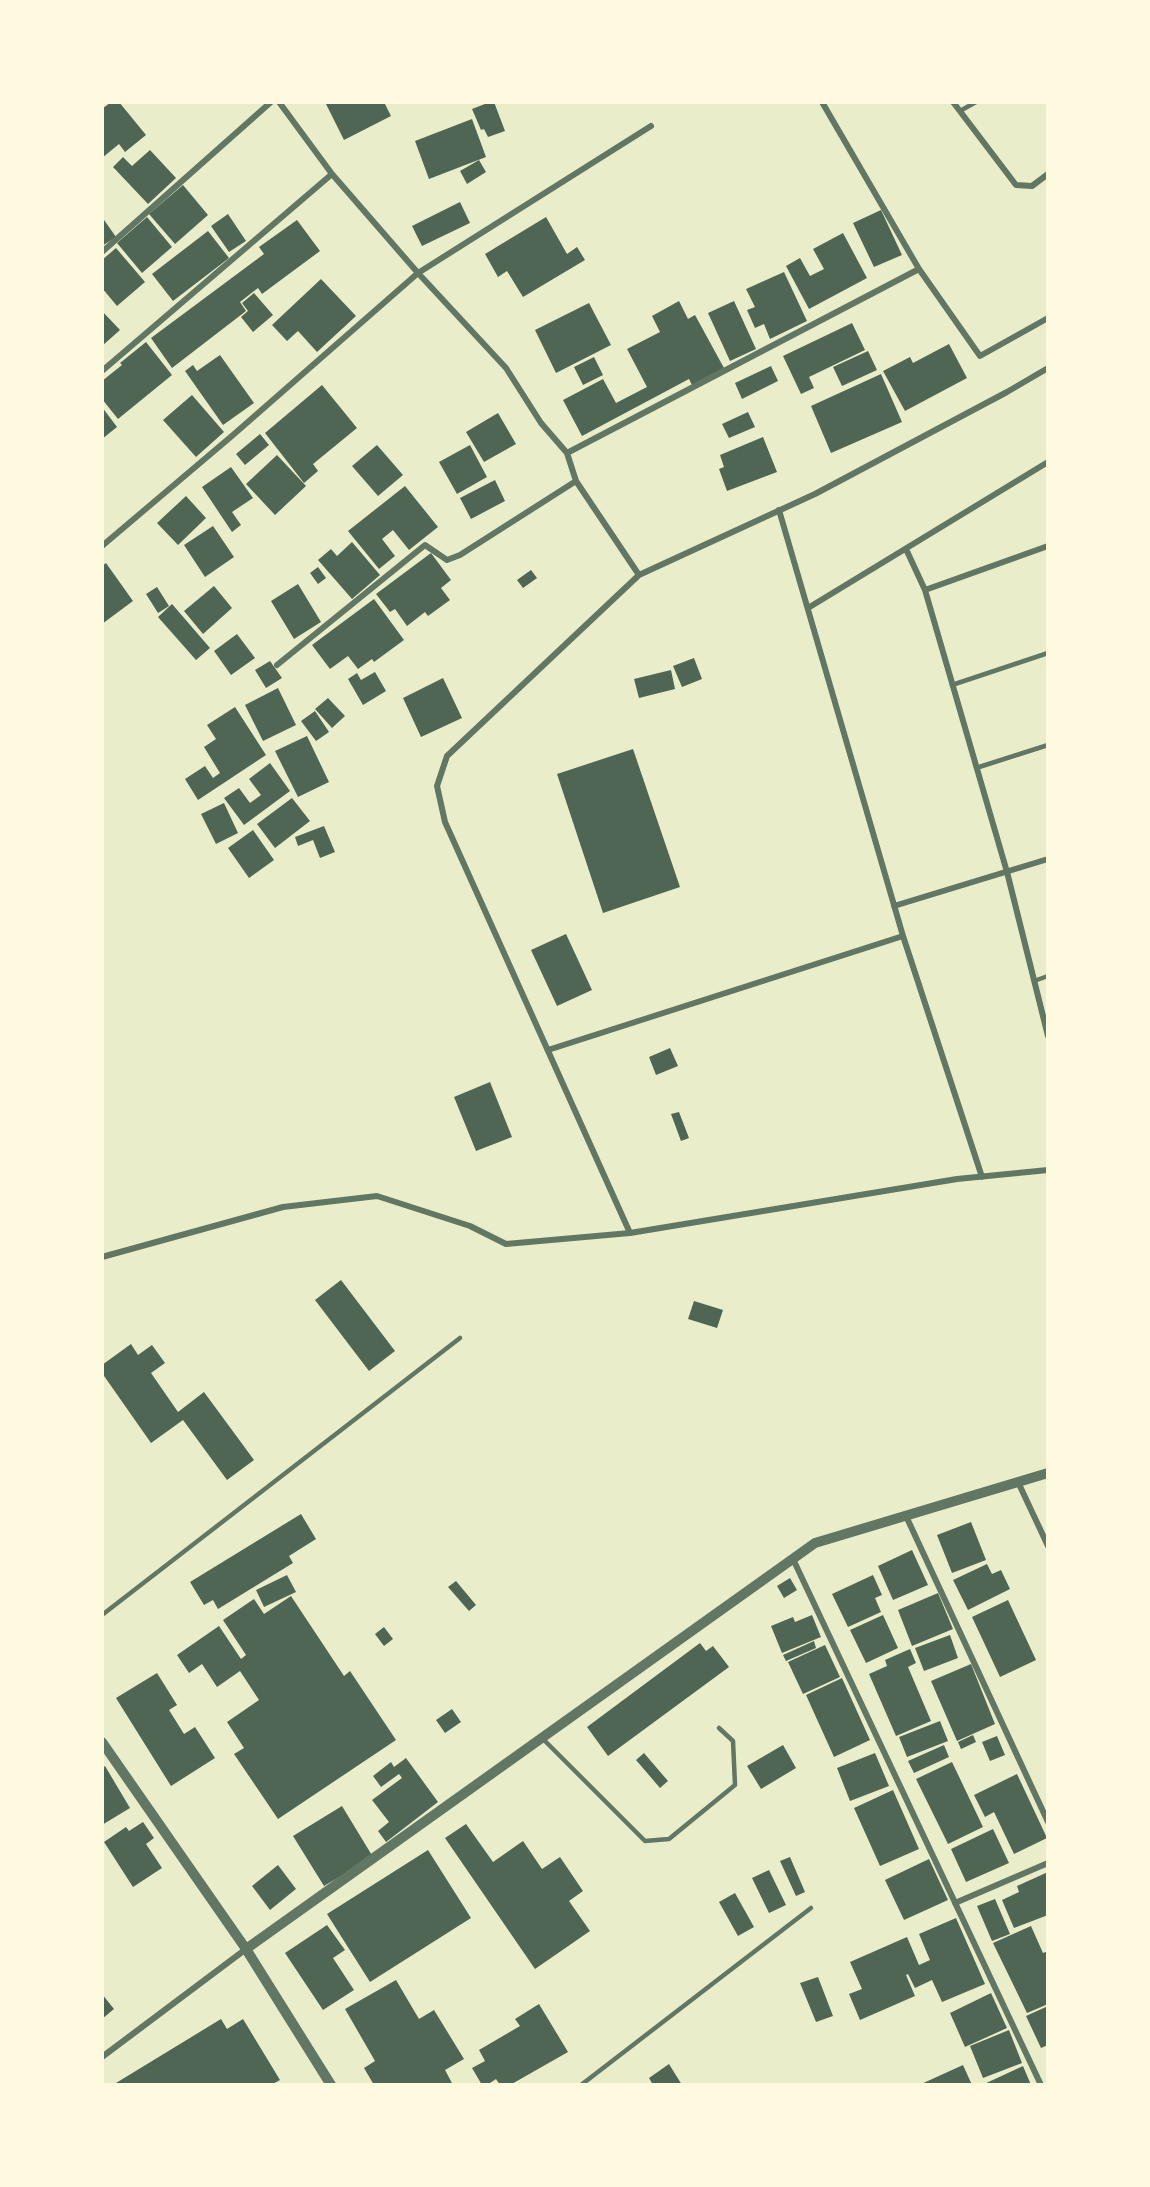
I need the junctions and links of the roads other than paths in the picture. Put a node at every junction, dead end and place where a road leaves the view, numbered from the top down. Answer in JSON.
{"nodes":[{"id":1,"x":271,"y":102,"type":"edge"},
{"id":2,"x":279,"y":102,"type":"edge"},
{"id":3,"x":822,"y":102,"type":"edge"},
{"id":4,"x":953,"y":102,"type":"edge"},
{"id":5,"x":976,"y":102,"type":"edge"},
{"id":6,"x":960,"y":111,"type":"junction"},
{"id":7,"x":651,"y":126,"type":"dead end"},
{"id":8,"x":332,"y":174,"type":"junction"},
{"id":9,"x":1048,"y":174,"type":"edge"},
{"id":10,"x":102,"y":252,"type":"edge"},
{"id":11,"x":920,"y":269,"type":"junction"},
{"id":12,"x":418,"y":273,"type":"junction"},
{"id":13,"x":1048,"y":318,"type":"edge"},
{"id":14,"x":1048,"y":368,"type":"edge"},
{"id":15,"x":102,"y":371,"type":"edge"},
{"id":16,"x":567,"y":453,"type":"junction"},
{"id":17,"x":1048,"y":462,"type":"edge"},
{"id":18,"x":576,"y":481,"type":"junction"},
{"id":19,"x":779,"y":510,"type":"junction"},
{"id":20,"x":102,"y":546,"type":"edge"},
{"id":21,"x":1048,"y":546,"type":"edge"},
{"id":22,"x":906,"y":549,"type":"junction"},
{"id":23,"x":639,"y":575,"type":"junction"},
{"id":24,"x":925,"y":590,"type":"junction"},
{"id":25,"x":808,"y":608,"type":"junction"},
{"id":26,"x":1048,"y":653,"type":"edge"},
{"id":27,"x":277,"y":664,"type":"dead end"},
{"id":28,"x":952,"y":685,"type":"junction"},
{"id":29,"x":1048,"y":745,"type":"edge"},
{"id":30,"x":976,"y":768,"type":"junction"},
{"id":31,"x":1048,"y":859,"type":"edge"},
{"id":32,"x":1006,"y":872,"type":"junction"},
{"id":33,"x":894,"y":906,"type":"junction"},
{"id":34,"x":903,"y":936,"type":"junction"},
{"id":35,"x":1048,"y":976,"type":"edge"},
{"id":36,"x":1034,"y":981,"type":"junction"},
{"id":37,"x":1048,"y":1036,"type":"edge"},
{"id":38,"x":548,"y":1050,"type":"junction"},
{"id":39,"x":1048,"y":1170,"type":"edge"},
{"id":40,"x":982,"y":1177,"type":"junction"},
{"id":41,"x":630,"y":1233,"type":"junction"},
{"id":42,"x":102,"y":1257,"type":"edge"},
{"id":43,"x":460,"y":1338,"type":"dead end"},
{"id":44,"x":1048,"y":1473,"type":"edge"},
{"id":45,"x":1018,"y":1482,"type":"junction"},
{"id":46,"x":906,"y":1516,"type":"junction"},
{"id":47,"x":1048,"y":1546,"type":"edge"},
{"id":48,"x":794,"y":1559,"type":"junction"},
{"id":49,"x":102,"y":1615,"type":"edge"},
{"id":50,"x":719,"y":1728,"type":"dead end"},
{"id":51,"x":542,"y":1738,"type":"junction"},
{"id":52,"x":102,"y":1742,"type":"edge"},
{"id":53,"x":1048,"y":1822,"type":"edge"},
{"id":54,"x":1048,"y":1863,"type":"edge"},
{"id":55,"x":956,"y":1903,"type":"junction"},
{"id":56,"x":811,"y":1908,"type":"dead end"},
{"id":57,"x":246,"y":1949,"type":"junction"},
{"id":58,"x":102,"y":2057,"type":"edge"},
{"id":59,"x":331,"y":2085,"type":"edge"},
{"id":60,"x":581,"y":2085,"type":"edge"},
{"id":61,"x":1041,"y":2085,"type":"edge"}],
"edges":[{"from":1,"to":10,"type":"street"},
{"from":2,"to":8,"type":"street"},
{"from":3,"to":11,"type":"street"},
{"from":4,"to":6,"type":"street"},
{"from":5,"to":6,"type":"lane"},
{"from":6,"to":9,"type":"street"},
{"from":7,"to":12,"type":"street"},
{"from":8,"to":12,"type":"street"},
{"from":8,"to":15,"type":"street"},
{"from":11,"to":13,"type":"street"},
{"from":11,"to":16,"type":"street"},
{"from":12,"to":16,"type":"street"},
{"from":12,"to":20,"type":"street"},
{"from":14,"to":19,"type":"street"},
{"from":16,"to":18,"type":"street"},
{"from":17,"to":22,"type":"street"},
{"from":18,"to":23,"type":"street"},
{"from":18,"to":27,"type":"street"},
{"from":19,"to":23,"type":"street"},
{"from":19,"to":25,"type":"street"},
{"from":21,"to":24,"type":"street"},
{"from":22,"to":24,"type":"street"},
{"from":22,"to":25,"type":"street"},
{"from":23,"to":38,"type":"street"},
{"from":24,"to":28,"type":"street"},
{"from":25,"to":33,"type":"street"},
{"from":26,"to":28,"type":"lane"},
{"from":28,"to":30,"type":"street"},
{"from":29,"to":30,"type":"lane"},
{"from":30,"to":32,"type":"street"},
{"from":31,"to":32,"type":"street"},
{"from":32,"to":33,"type":"street"},
{"from":32,"to":36,"type":"street"},
{"from":33,"to":34,"type":"street"},
{"from":34,"to":38,"type":"street"},
{"from":34,"to":40,"type":"street"},
{"from":35,"to":36,"type":"lane"},
{"from":36,"to":37,"type":"street"},
{"from":38,"to":41,"type":"street"},
{"from":39,"to":40,"type":"street"},
{"from":40,"to":41,"type":"street"},
{"from":41,"to":42,"type":"street"},
{"from":43,"to":49,"type":"lane"},
{"from":44,"to":45,"type":"street"},
{"from":45,"to":46,"type":"street"},
{"from":45,"to":47,"type":"street"},
{"from":46,"to":48,"type":"street"},
{"from":46,"to":53,"type":"street"},
{"from":48,"to":51,"type":"street"},
{"from":48,"to":55,"type":"street"},
{"from":50,"to":51,"type":"lane"},
{"from":51,"to":57,"type":"street"},
{"from":52,"to":57,"type":"street"},
{"from":54,"to":55,"type":"street"},
{"from":55,"to":61,"type":"street"},
{"from":56,"to":60,"type":"lane"},
{"from":57,"to":58,"type":"street"},
{"from":57,"to":59,"type":"street"}]}
